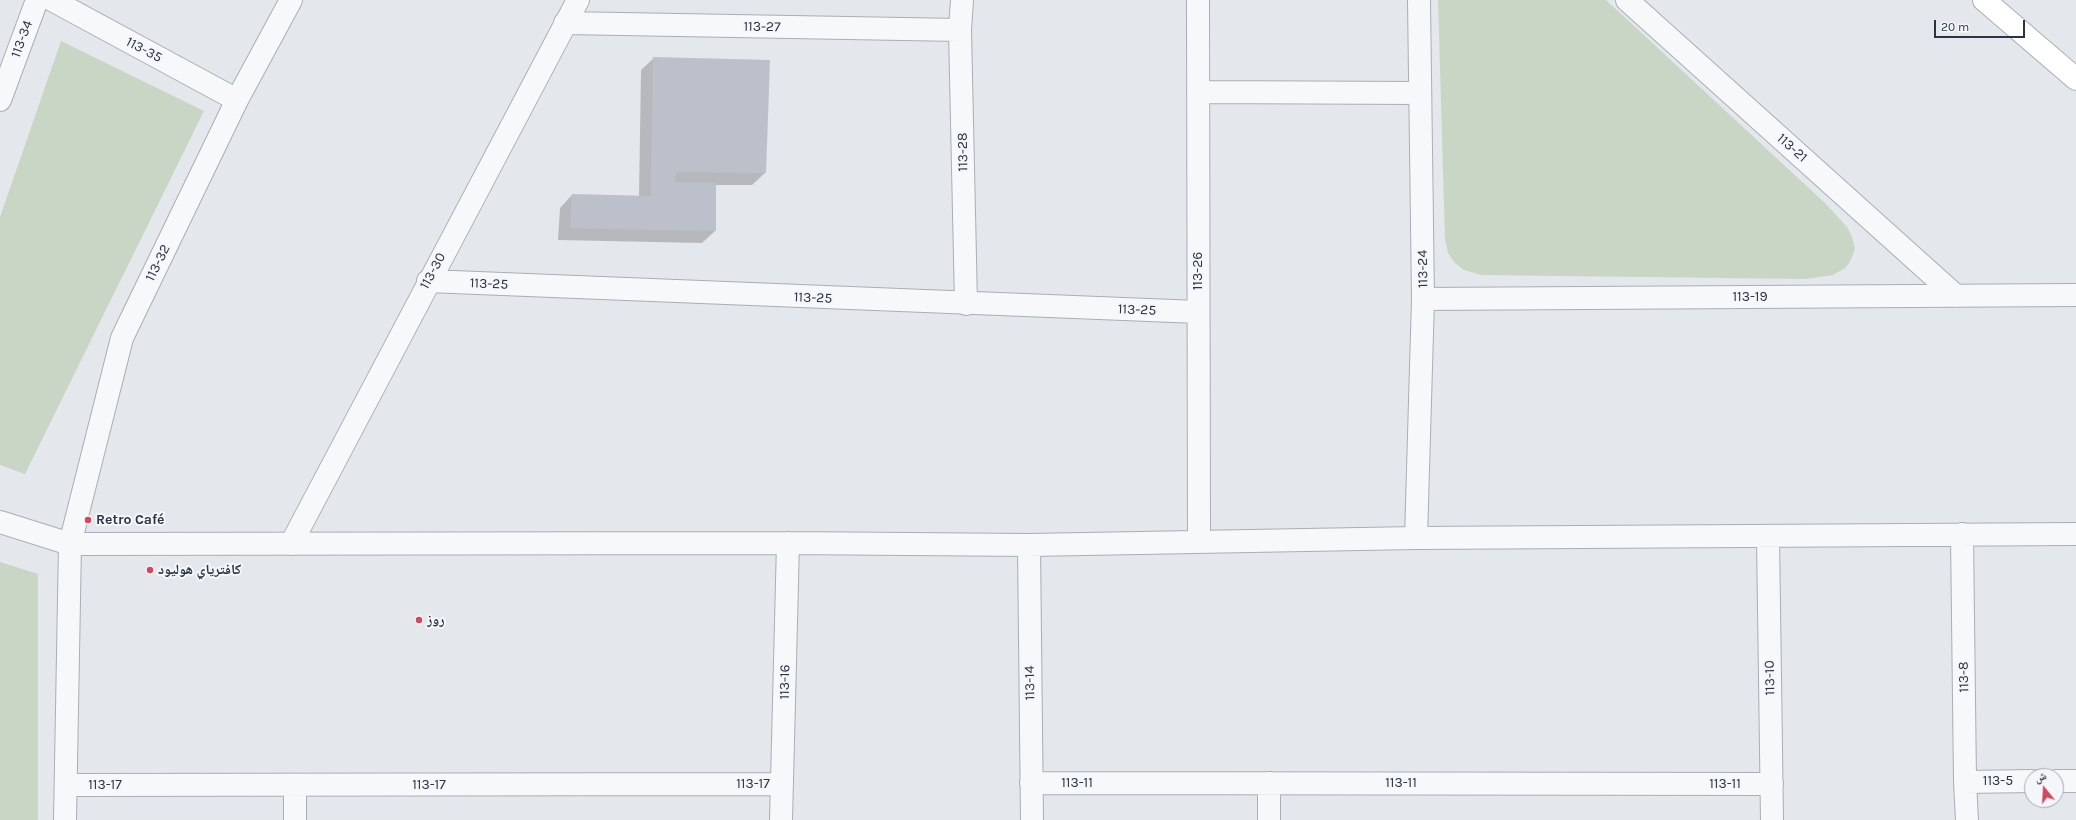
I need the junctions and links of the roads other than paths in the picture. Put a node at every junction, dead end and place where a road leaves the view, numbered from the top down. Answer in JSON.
{"nodes":[{"id":1,"x":37,"y":0,"type":"edge"},
{"id":2,"x":52,"y":0,"type":"edge"},
{"id":3,"x":291,"y":0,"type":"edge"},
{"id":4,"x":578,"y":0,"type":"edge"},
{"id":5,"x":962,"y":0,"type":"edge"},
{"id":6,"x":1198,"y":0,"type":"edge"},
{"id":7,"x":1419,"y":0,"type":"edge"},
{"id":8,"x":1627,"y":0,"type":"edge"},
{"id":9,"x":1984,"y":0,"type":"edge"},
{"id":10,"x":565,"y":23,"type":"junction"},
{"id":11,"x":960,"y":30,"type":"junction"},
{"id":12,"x":2076,"y":79,"type":"edge"},
{"id":13,"x":1198,"y":92,"type":"junction"},
{"id":14,"x":1420,"y":93,"type":"junction"},
{"id":15,"x":0,"y":100,"type":"edge"},
{"id":16,"x":237,"y":100,"type":"junction"},
{"id":17,"x":428,"y":281,"type":"junction"},
{"id":18,"x":2076,"y":295,"type":"edge"},
{"id":19,"x":1956,"y":296,"type":"junction"},
{"id":20,"x":1423,"y":299,"type":"junction"},
{"id":21,"x":966,"y":304,"type":"junction"},
{"id":22,"x":1198,"y":312,"type":"junction"},
{"id":23,"x":0,"y":522,"type":"edge"},
{"id":24,"x":1962,"y":534,"type":"junction"},
{"id":25,"x":2076,"y":534,"type":"edge"},
{"id":26,"x":1768,"y":537,"type":"junction"},
{"id":27,"x":1416,"y":538,"type":"junction"},
{"id":28,"x":1199,"y":542,"type":"junction"},
{"id":29,"x":788,"y":543,"type":"junction"},
{"id":30,"x":70,"y":544,"type":"junction"},
{"id":31,"x":291,"y":544,"type":"junction"},
{"id":32,"x":1029,"y":545,"type":"junction"},
{"id":33,"x":2024,"y":781,"type":"edge"},
{"id":34,"x":2064,"y":781,"type":"edge"},
{"id":35,"x":2076,"y":781,"type":"edge"},
{"id":36,"x":1031,"y":782,"type":"junction"},
{"id":37,"x":1965,"y":782,"type":"junction"},
{"id":38,"x":1269,"y":783,"type":"junction"},
{"id":39,"x":782,"y":784,"type":"junction"},
{"id":40,"x":1772,"y":784,"type":"junction"},
{"id":41,"x":75,"y":785,"type":"dead end"},
{"id":42,"x":295,"y":785,"type":"junction"},
{"id":43,"x":65,"y":820,"type":"edge"},
{"id":44,"x":295,"y":820,"type":"edge"},
{"id":45,"x":781,"y":820,"type":"edge"},
{"id":46,"x":1032,"y":820,"type":"edge"},
{"id":47,"x":1270,"y":820,"type":"edge"},
{"id":48,"x":1772,"y":820,"type":"edge"},
{"id":49,"x":1967,"y":820,"type":"edge"}],
"edges":[{"from":1,"to":15,"type":"street","name":"113-34"},
{"from":2,"to":16,"type":"street","name":"113-35"},
{"from":3,"to":16,"type":"street","name":"113-32"},
{"from":4,"to":10,"type":"street","name":"113-30"},
{"from":5,"to":11,"type":"street","name":"113-28"},
{"from":6,"to":13,"type":"street","name":"113-26"},
{"from":7,"to":14,"type":"street","name":"113-24"},
{"from":8,"to":19,"type":"street","name":"113-21"},
{"from":9,"to":12,"type":"main road"},
{"from":10,"to":11,"type":"street","name":"113-27"},
{"from":10,"to":17,"type":"street","name":"113-30"},
{"from":11,"to":21,"type":"street","name":"113-28"},
{"from":13,"to":14,"type":"street"},
{"from":13,"to":22,"type":"street","name":"113-26"},
{"from":14,"to":20,"type":"street","name":"113-24"},
{"from":16,"to":30,"type":"street","name":"113-32"},
{"from":17,"to":21,"type":"street","name":"113-25"},
{"from":17,"to":31,"type":"street","name":"113-30"},
{"from":18,"to":19,"type":"street","name":"113-19"},
{"from":19,"to":20,"type":"street","name":"113-19"},
{"from":20,"to":27,"type":"street","name":"113-24"},
{"from":21,"to":22,"type":"street","name":"113-25"},
{"from":22,"to":28,"type":"street","name":"113-26"},
{"from":23,"to":30,"type":"street"},
{"from":24,"to":25,"type":"street"},
{"from":24,"to":26,"type":"street"},
{"from":24,"to":37,"type":"street","name":"113-8"},
{"from":26,"to":27,"type":"street"},
{"from":26,"to":40,"type":"street","name":"113-10"},
{"from":27,"to":28,"type":"street"},
{"from":28,"to":32,"type":"street"},
{"from":29,"to":31,"type":"street"},
{"from":29,"to":32,"type":"street"},
{"from":29,"to":39,"type":"street","name":"113-16"},
{"from":30,"to":31,"type":"street"},
{"from":30,"to":43,"type":"street","name":"113-32"},
{"from":32,"to":36,"type":"street","name":"113-14"},
{"from":33,"to":37,"type":"street","name":"113-5"},
{"from":34,"to":35,"type":"street"},
{"from":36,"to":38,"type":"street","name":"113-11"},
{"from":36,"to":46,"type":"street","name":"113-14"},
{"from":37,"to":49,"type":"street","name":"113-8"},
{"from":38,"to":40,"type":"street","name":"113-11"},
{"from":38,"to":47,"type":"street"},
{"from":39,"to":42,"type":"street","name":"113-17"},
{"from":39,"to":45,"type":"street","name":"113-16"},
{"from":40,"to":48,"type":"street","name":"113-10"},
{"from":41,"to":42,"type":"street","name":"113-17"},
{"from":42,"to":44,"type":"street"}]}
